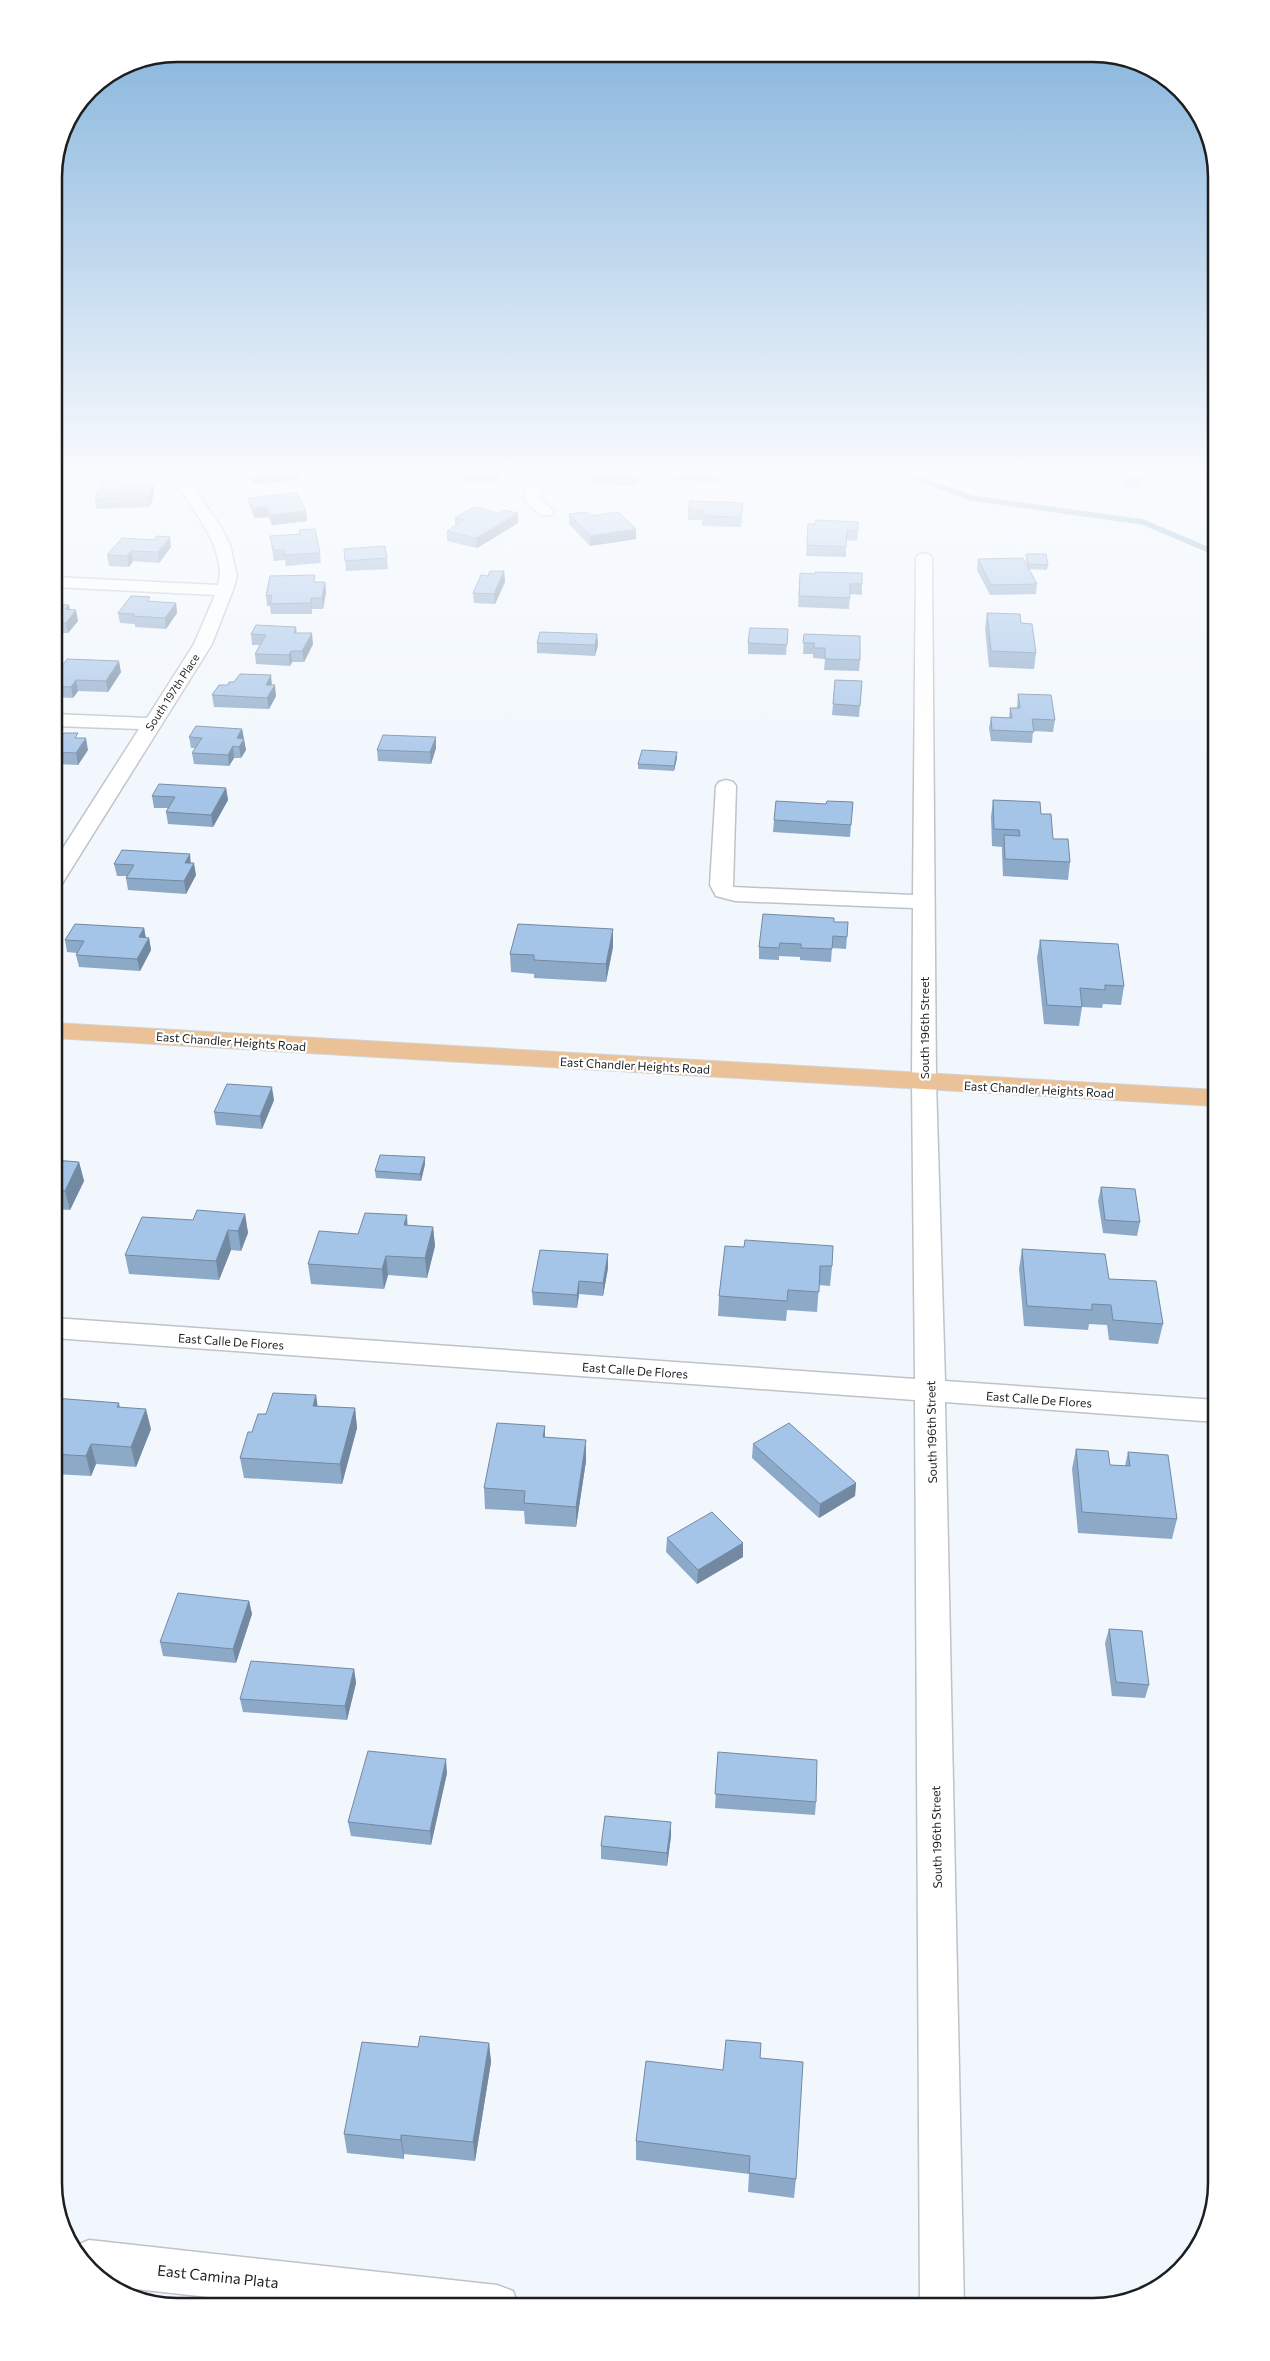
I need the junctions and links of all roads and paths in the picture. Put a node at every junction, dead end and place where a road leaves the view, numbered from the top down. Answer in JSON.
{"nodes":[{"id":1,"x":228,"y":580,"type":"edge"},
{"id":2,"x":924,"y":580,"type":"edge"},
{"id":3,"x":63,"y":582,"type":"edge"},
{"id":4,"x":225,"y":590,"type":"junction"},
{"id":5,"x":63,"y":720,"type":"edge"},
{"id":6,"x":152,"y":724,"type":"junction"},
{"id":7,"x":726,"y":786,"type":"dead end"},
{"id":8,"x":63,"y":865,"type":"edge"},
{"id":9,"x":925,"y":902,"type":"junction"},
{"id":10,"x":63,"y":1031,"type":"edge"},
{"id":11,"x":924,"y":1082,"type":"junction"},
{"id":12,"x":1208,"y":1098,"type":"edge"},
{"id":13,"x":63,"y":1329,"type":"edge"},
{"id":14,"x":930,"y":1391,"type":"junction"},
{"id":15,"x":1208,"y":1410,"type":"edge"},
{"id":16,"x":94,"y":2263,"type":"edge"},
{"id":17,"x":415,"y":2298,"type":"edge"},
{"id":18,"x":942,"y":2298,"type":"edge"}],
"edges":[{"from":1,"to":4,"type":"street","name":"South 197th Place"},
{"from":2,"to":9,"type":"street","name":"South 196th Street"},
{"from":3,"to":4,"type":"street"},
{"from":4,"to":6,"type":"street","name":"South 197th Place"},
{"from":5,"to":6,"type":"street"},
{"from":6,"to":8,"type":"street","name":"South 197th Place"},
{"from":7,"to":9,"type":"street"},
{"from":9,"to":11,"type":"street","name":"South 196th Street"},
{"from":10,"to":11,"type":"main road","name":"East Chandler Heights Road"},
{"from":11,"to":12,"type":"main road","name":"East Chandler Heights Road"},
{"from":11,"to":14,"type":"street","name":"South 196th Street"},
{"from":13,"to":14,"type":"street","name":"East Calle De Flores"},
{"from":14,"to":15,"type":"street","name":"East Calle De Flores"},
{"from":14,"to":18,"type":"street","name":"South 196th Street"},
{"from":16,"to":17,"type":"street","name":"East Camina Plata"}]}
